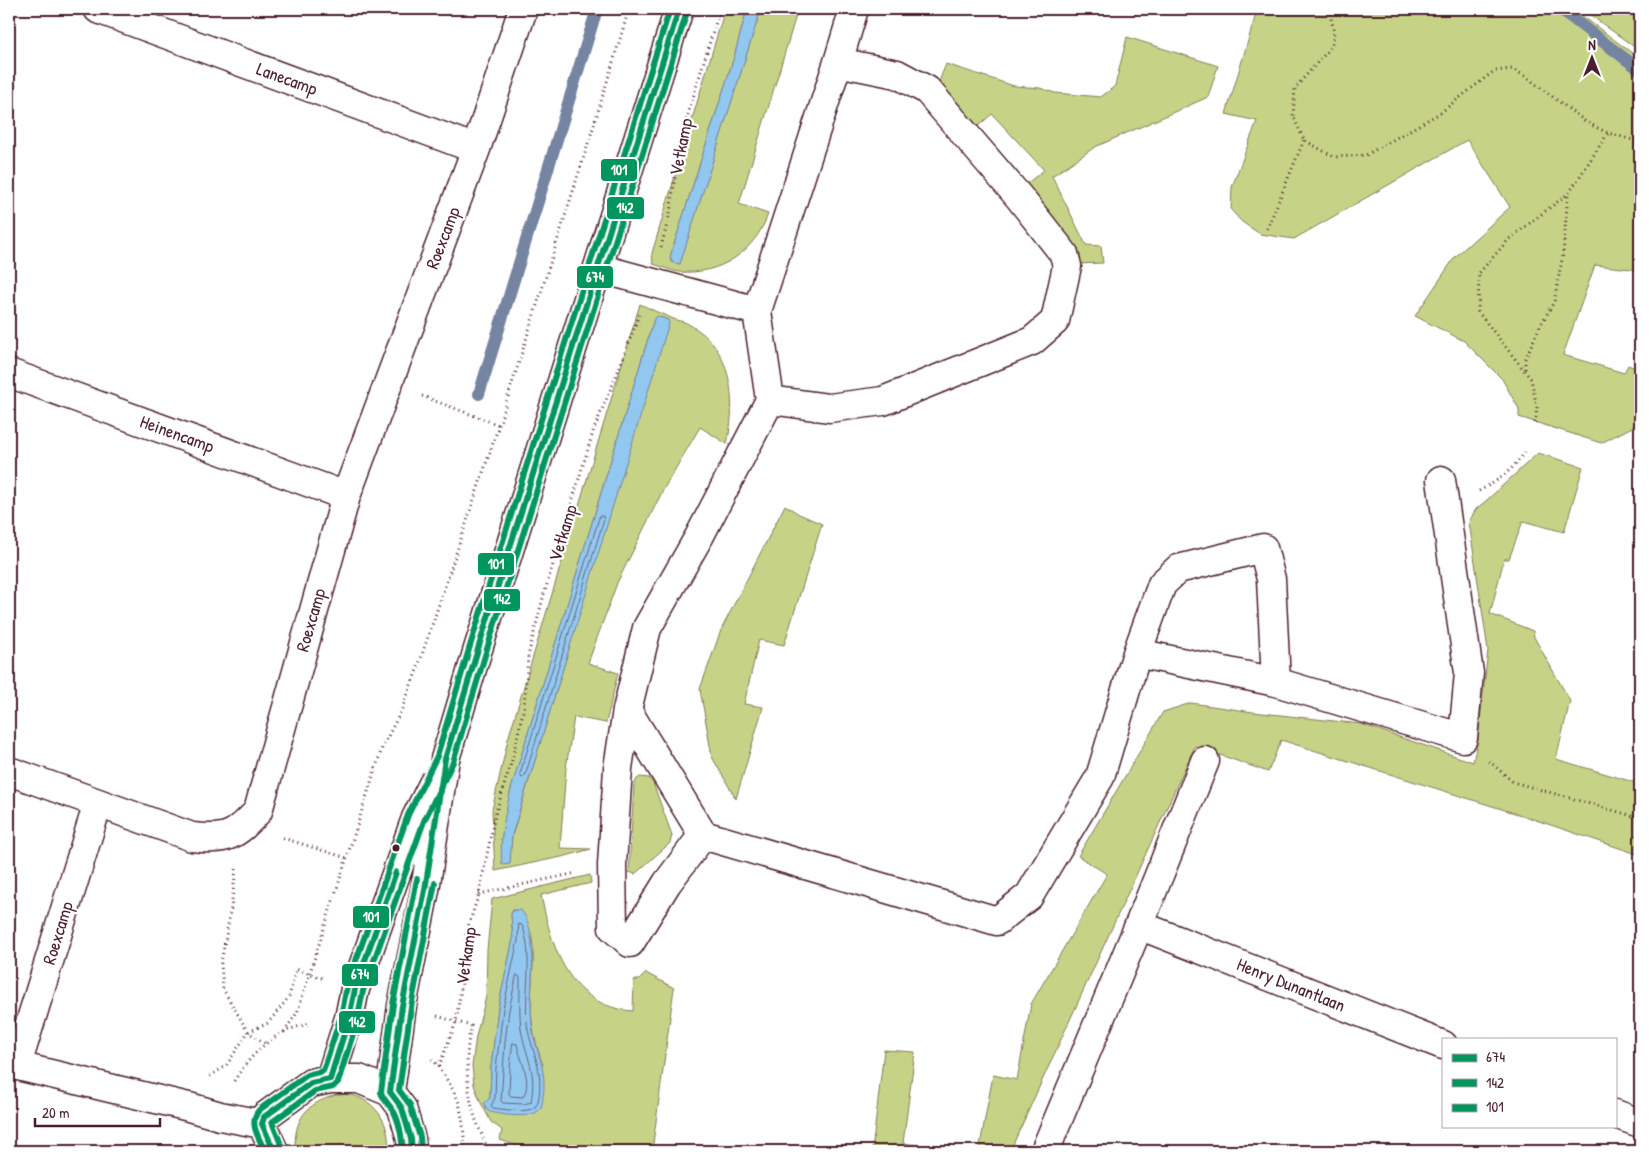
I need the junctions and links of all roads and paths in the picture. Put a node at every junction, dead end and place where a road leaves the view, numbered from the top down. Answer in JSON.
{"nodes":[{"id":1,"x":98,"y":9,"type":"edge"},
{"id":2,"x":523,"y":9,"type":"edge"},
{"id":3,"x":629,"y":9,"type":"edge"},
{"id":4,"x":679,"y":9,"type":"edge"},
{"id":5,"x":720,"y":9,"type":"edge"},
{"id":6,"x":854,"y":9,"type":"edge"},
{"id":7,"x":1329,"y":9,"type":"edge"},
{"id":8,"x":838,"y":62,"type":"junction"},
{"id":9,"x":1608,"y":134,"type":"junction"},
{"id":10,"x":1304,"y":140,"type":"junction"},
{"id":11,"x":1640,"y":142,"type":"edge"},
{"id":12,"x":476,"y":149,"type":"junction"},
{"id":13,"x":1568,"y":193,"type":"junction"},
{"id":14,"x":1267,"y":229,"type":"dead end"},
{"id":15,"x":598,"y":268,"type":"junction"},
{"id":16,"x":651,"y":282,"type":"junction"},
{"id":17,"x":756,"y":311,"type":"junction"},
{"id":18,"x":1525,"y":370,"type":"junction"},
{"id":19,"x":9,"y":373,"type":"edge"},
{"id":20,"x":388,"y":383,"type":"junction"},
{"id":21,"x":770,"y":400,"type":"junction"},
{"id":22,"x":1535,"y":423,"type":"dead end"},
{"id":23,"x":499,"y":425,"type":"junction"},
{"id":24,"x":1526,"y":451,"type":"dead end"},
{"id":25,"x":1440,"y":480,"type":"dead end"},
{"id":26,"x":346,"y":496,"type":"junction"},
{"id":27,"x":1444,"y":507,"type":"junction"},
{"id":28,"x":1138,"y":653,"type":"junction"},
{"id":29,"x":1276,"y":682,"type":"junction"},
{"id":30,"x":627,"y":710,"type":"junction"},
{"id":31,"x":1463,"y":738,"type":"junction"},
{"id":32,"x":445,"y":759,"type":"junction"},
{"id":33,"x":1205,"y":762,"type":"dead end"},
{"id":34,"x":9,"y":771,"type":"edge"},
{"id":35,"x":98,"y":803,"type":"junction"},
{"id":36,"x":1640,"y":818,"type":"edge"},
{"id":37,"x":244,"y":826,"type":"junction"},
{"id":38,"x":703,"y":835,"type":"junction"},
{"id":39,"x":220,"y":838,"type":"junction"},
{"id":40,"x":347,"y":858,"type":"junction"},
{"id":41,"x":612,"y":865,"type":"junction"},
{"id":42,"x":479,"y":894,"type":"junction"},
{"id":43,"x":1139,"y":925,"type":"junction"},
{"id":44,"x":309,"y":974,"type":"junction"},
{"id":45,"x":355,"y":988,"type":"junction"},
{"id":46,"x":402,"y":1006,"type":"junction"},
{"id":47,"x":456,"y":1022,"type":"junction"},
{"id":48,"x":248,"y":1032,"type":"junction"},
{"id":49,"x":284,"y":1032,"type":"dead end"},
{"id":50,"x":266,"y":1044,"type":"dead end"},
{"id":51,"x":1442,"y":1045,"type":"edge"},
{"id":52,"x":13,"y":1064,"type":"edge"},
{"id":53,"x":330,"y":1079,"type":"junction"},
{"id":54,"x":390,"y":1092,"type":"junction"},
{"id":55,"x":189,"y":1107,"type":"junction"},
{"id":56,"x":1616,"y":1114,"type":"edge"},
{"id":57,"x":262,"y":1124,"type":"junction"},
{"id":58,"x":1640,"y":1124,"type":"edge"},
{"id":59,"x":274,"y":1151,"type":"edge"},
{"id":60,"x":412,"y":1151,"type":"edge"},
{"id":61,"x":464,"y":1151,"type":"edge"},
{"id":62,"x":488,"y":1151,"type":"edge"},
{"id":63,"x":1045,"y":1151,"type":"edge"}],
"edges":[{"from":1,"to":12,"type":"street","name":"Lanecamp"},
{"from":2,"to":12,"type":"street","name":"Roexcamp"},
{"from":3,"to":23,"type":"path"},
{"from":4,"to":15,"type":"street"},
{"from":5,"to":16,"type":"path","name":"Vetkamp"},
{"from":6,"to":8,"type":"street"},
{"from":7,"to":10,"type":"path"},
{"from":8,"to":17,"type":"street"},
{"from":8,"to":21,"type":"street"},
{"from":9,"to":10,"type":"path"},
{"from":9,"to":11,"type":"path"},
{"from":9,"to":13,"type":"path"},
{"from":10,"to":14,"type":"path"},
{"from":12,"to":20,"type":"street","name":"Roexcamp"},
{"from":13,"to":18,"type":"path"},
{"from":13,"to":18,"type":"path"},
{"from":15,"to":16,"type":"street"},
{"from":15,"to":32,"type":"street"},
{"from":16,"to":17,"type":"street"},
{"from":16,"to":42,"type":"path","name":"Vetkamp"},
{"from":17,"to":21,"type":"street"},
{"from":18,"to":22,"type":"path"},
{"from":19,"to":26,"type":"street","name":"Heinencamp"},
{"from":20,"to":23,"type":"path"},
{"from":20,"to":26,"type":"street","name":"Roexcamp"},
{"from":21,"to":30,"type":"street"},
{"from":23,"to":40,"type":"path"},
{"from":24,"to":27,"type":"path"},
{"from":25,"to":27,"type":"street"},
{"from":26,"to":37,"type":"street","name":"Roexcamp"},
{"from":27,"to":31,"type":"street"},
{"from":28,"to":29,"type":"street"},
{"from":28,"to":29,"type":"street"},
{"from":28,"to":38,"type":"street"},
{"from":29,"to":31,"type":"street"},
{"from":30,"to":38,"type":"street"},
{"from":30,"to":41,"type":"street"},
{"from":31,"to":36,"type":"path"},
{"from":32,"to":45,"type":"street"},
{"from":32,"to":46,"type":"street"},
{"from":33,"to":43,"type":"street"},
{"from":34,"to":35,"type":"street"},
{"from":35,"to":39,"type":"street","name":"Roexcamp"},
{"from":35,"to":52,"type":"street","name":"Roexcamp"},
{"from":37,"to":39,"type":"street","name":"Roexcamp"},
{"from":37,"to":40,"type":"path"},
{"from":38,"to":41,"type":"street"},
{"from":39,"to":48,"type":"path"},
{"from":40,"to":44,"type":"path"},
{"from":41,"to":42,"type":"path"},
{"from":42,"to":47,"type":"path","name":"Vetkamp"},
{"from":43,"to":51,"type":"street","name":"Henry Dunantlaan"},
{"from":43,"to":63,"type":"street"},
{"from":44,"to":45,"type":"path"},
{"from":44,"to":48,"type":"path"},
{"from":44,"to":49,"type":"path"},
{"from":45,"to":53,"type":"street"},
{"from":46,"to":47,"type":"path"},
{"from":46,"to":54,"type":"street"},
{"from":47,"to":61,"type":"path","name":"Vetkamp"},
{"from":47,"to":62,"type":"path"},
{"from":48,"to":50,"type":"path"},
{"from":48,"to":55,"type":"path"},
{"from":52,"to":55,"type":"street"},
{"from":53,"to":54,"type":"street"},
{"from":53,"to":57,"type":"street"},
{"from":54,"to":60,"type":"street"},
{"from":55,"to":57,"type":"street"},
{"from":56,"to":58,"type":"street"},
{"from":57,"to":59,"type":"street"}]}
